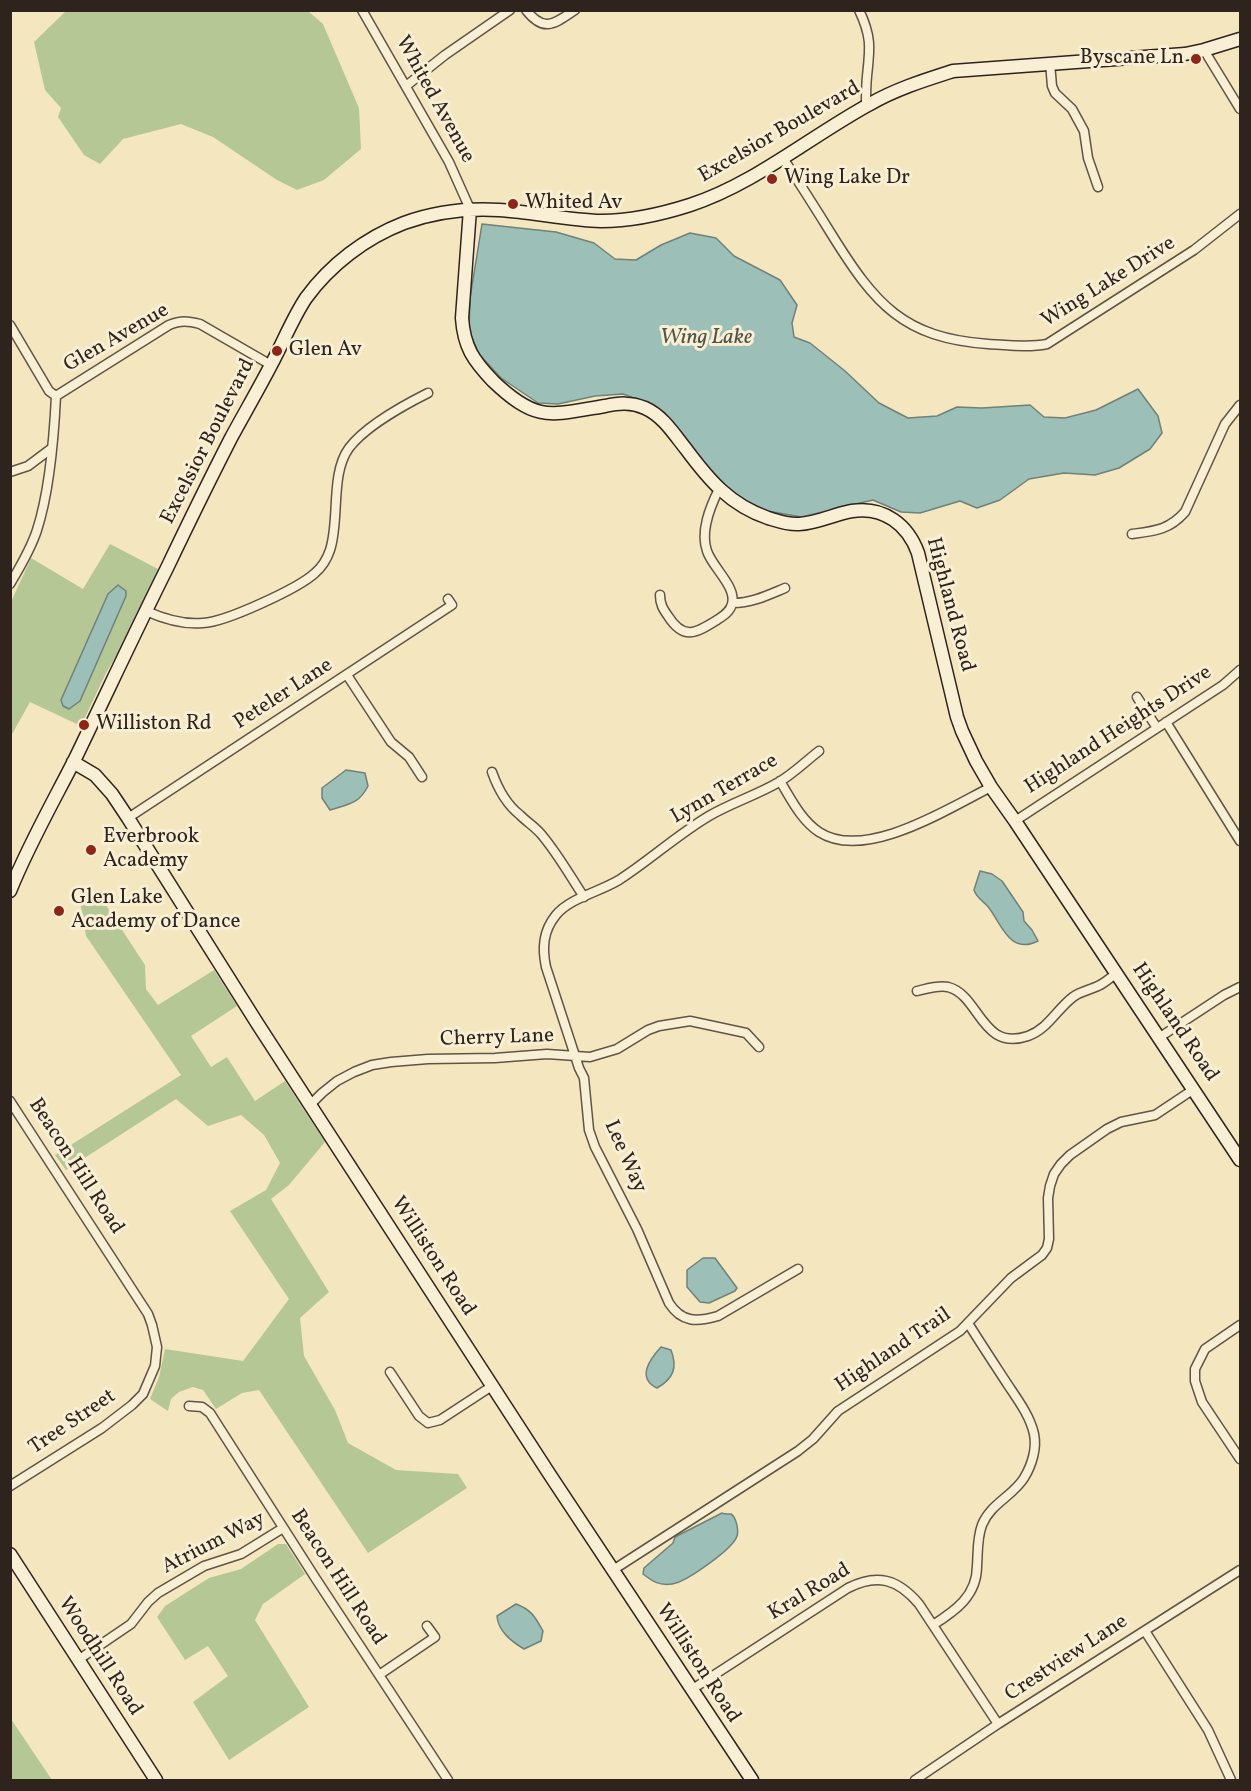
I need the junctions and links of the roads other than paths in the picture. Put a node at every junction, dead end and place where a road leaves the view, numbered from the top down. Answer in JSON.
{"nodes":[{"id":1,"x":362,"y":10,"type":"edge"},
{"id":2,"x":510,"y":10,"type":"edge"},
{"id":3,"x":526,"y":10,"type":"edge"},
{"id":4,"x":575,"y":10,"type":"edge"},
{"id":5,"x":859,"y":10,"type":"edge"},
{"id":6,"x":1240,"y":39,"type":"edge"},
{"id":7,"x":1204,"y":50,"type":"junction"},
{"id":8,"x":1050,"y":63,"type":"junction"},
{"id":9,"x":406,"y":86,"type":"junction"},
{"id":10,"x":866,"y":106,"type":"junction"},
{"id":11,"x":1240,"y":109,"type":"edge"},
{"id":12,"x":783,"y":158,"type":"junction"},
{"id":13,"x":1098,"y":187,"type":"dead end"},
{"id":14,"x":471,"y":209,"type":"junction"},
{"id":15,"x":1240,"y":214,"type":"edge"},
{"id":16,"x":10,"y":326,"type":"edge"},
{"id":17,"x":271,"y":365,"type":"junction"},
{"id":18,"x":428,"y":393,"type":"dead end"},
{"id":19,"x":56,"y":396,"type":"junction"},
{"id":20,"x":1240,"y":405,"type":"edge"},
{"id":21,"x":52,"y":448,"type":"junction"},
{"id":22,"x":10,"y":472,"type":"edge"},
{"id":23,"x":719,"y":489,"type":"junction"},
{"id":24,"x":1132,"y":534,"type":"dead end"},
{"id":25,"x":10,"y":585,"type":"edge"},
{"id":26,"x":785,"y":588,"type":"dead end"},
{"id":27,"x":660,"y":595,"type":"dead end"},
{"id":28,"x":448,"y":599,"type":"dead end"},
{"id":29,"x":733,"y":603,"type":"junction"},
{"id":30,"x":146,"y":611,"type":"junction"},
{"id":31,"x":1240,"y":670,"type":"edge"},
{"id":32,"x":347,"y":675,"type":"junction"},
{"id":33,"x":1137,"y":697,"type":"dead end"},
{"id":34,"x":1166,"y":722,"type":"junction"},
{"id":35,"x":1156,"y":728,"type":"junction"},
{"id":36,"x":819,"y":751,"type":"dead end"},
{"id":37,"x":73,"y":762,"type":"junction"},
{"id":38,"x":492,"y":772,"type":"dead end"},
{"id":39,"x":422,"y":777,"type":"dead end"},
{"id":40,"x":780,"y":781,"type":"junction"},
{"id":41,"x":991,"y":787,"type":"junction"},
{"id":42,"x":128,"y":818,"type":"junction"},
{"id":43,"x":1015,"y":821,"type":"junction"},
{"id":44,"x":1240,"y":841,"type":"edge"},
{"id":45,"x":619,"y":879,"type":"joint"},
{"id":46,"x":10,"y":891,"type":"edge"},
{"id":47,"x":584,"y":897,"type":"junction"},
{"id":48,"x":1117,"y":973,"type":"junction"},
{"id":49,"x":1240,"y":987,"type":"edge"},
{"id":50,"x":916,"y":991,"type":"dead end"},
{"id":51,"x":1160,"y":1038,"type":"junction"},
{"id":52,"x":759,"y":1047,"type":"dead end"},
{"id":53,"x":576,"y":1057,"type":"junction"},
{"id":54,"x":1194,"y":1089,"type":"junction"},
{"id":55,"x":10,"y":1101,"type":"edge"},
{"id":56,"x":311,"y":1104,"type":"junction"},
{"id":57,"x":1240,"y":1160,"type":"edge"},
{"id":58,"x":798,"y":1269,"type":"dead end"},
{"id":59,"x":968,"y":1323,"type":"junction"},
{"id":60,"x":1240,"y":1325,"type":"edge"},
{"id":61,"x":157,"y":1347,"type":"joint"},
{"id":62,"x":390,"y":1372,"type":"dead end"},
{"id":63,"x":492,"y":1386,"type":"junction"},
{"id":64,"x":189,"y":1406,"type":"dead end"},
{"id":65,"x":1240,"y":1459,"type":"edge"},
{"id":66,"x":10,"y":1486,"type":"edge"},
{"id":67,"x":283,"y":1528,"type":"junction"},
{"id":68,"x":10,"y":1554,"type":"edge"},
{"id":69,"x":613,"y":1570,"type":"junction"},
{"id":70,"x":1240,"y":1570,"type":"edge"},
{"id":71,"x":933,"y":1625,"type":"junction"},
{"id":72,"x":428,"y":1626,"type":"dead end"},
{"id":73,"x":1145,"y":1631,"type":"junction"},
{"id":74,"x":78,"y":1660,"type":"junction"},
{"id":75,"x":379,"y":1675,"type":"junction"},
{"id":76,"x":691,"y":1690,"type":"junction"},
{"id":77,"x":998,"y":1724,"type":"junction"},
{"id":78,"x":156,"y":1780,"type":"edge"},
{"id":79,"x":448,"y":1780,"type":"edge"},
{"id":80,"x":752,"y":1780,"type":"edge"},
{"id":81,"x":915,"y":1780,"type":"edge"},
{"id":82,"x":1231,"y":1780,"type":"edge"}],
"edges":[{"from":1,"to":9,"type":"street","name":"Whited Avenue"},
{"from":2,"to":9,"type":"street"},
{"from":3,"to":4,"type":"street"},
{"from":5,"to":10,"type":"street"},
{"from":6,"to":7,"type":"main road","name":"Excelsior Boulevard"},
{"from":7,"to":8,"type":"main road","name":"Excelsior Boulevard"},
{"from":7,"to":11,"type":"street"},
{"from":8,"to":10,"type":"main road","name":"Excelsior Boulevard"},
{"from":8,"to":13,"type":"street"},
{"from":9,"to":14,"type":"street","name":"Whited Avenue"},
{"from":10,"to":12,"type":"main road","name":"Excelsior Boulevard"},
{"from":12,"to":14,"type":"main road","name":"Excelsior Boulevard"},
{"from":12,"to":15,"type":"street","name":"Wing Lake Drive"},
{"from":14,"to":17,"type":"main road","name":"Excelsior Boulevard"},
{"from":14,"to":23,"type":"main road","name":"Highland Road"},
{"from":16,"to":19,"type":"street","name":"Glen Avenue"},
{"from":17,"to":19,"type":"street","name":"Glen Avenue"},
{"from":17,"to":30,"type":"main road","name":"Excelsior Boulevard"},
{"from":18,"to":30,"type":"street"},
{"from":19,"to":21,"type":"street"},
{"from":20,"to":24,"type":"street"},
{"from":21,"to":22,"type":"street"},
{"from":21,"to":25,"type":"street"},
{"from":23,"to":29,"type":"street"},
{"from":23,"to":41,"type":"main road","name":"Highland Road"},
{"from":26,"to":29,"type":"street"},
{"from":27,"to":29,"type":"street"},
{"from":28,"to":32,"type":"street","name":"Peteler Lane"},
{"from":30,"to":37,"type":"main road","name":"Excelsior Boulevard"},
{"from":31,"to":34,"type":"street","name":"Highland Heights Drive"},
{"from":32,"to":39,"type":"street"},
{"from":32,"to":42,"type":"street","name":"Peteler Lane"},
{"from":33,"to":35,"type":"street"},
{"from":34,"to":35,"type":"street","name":"Highland Heights Drive"},
{"from":34,"to":44,"type":"street"},
{"from":35,"to":43,"type":"street","name":"Highland Heights Drive"},
{"from":36,"to":40,"type":"street","name":"Lynn Terrace"},
{"from":37,"to":42,"type":"main road","name":"Williston Road"},
{"from":37,"to":46,"type":"main road","name":"Excelsior Boulevard"},
{"from":38,"to":47,"type":"street"},
{"from":40,"to":41,"type":"street","name":"Highland Heights Drive"},
{"from":40,"to":45,"type":"street","name":"Lynn Terrace"},
{"from":41,"to":43,"type":"main road","name":"Highland Road"},
{"from":42,"to":56,"type":"main road","name":"Williston Road"},
{"from":43,"to":48,"type":"main road","name":"Highland Road"},
{"from":45,"to":47,"type":"street","name":"Lee Way"},
{"from":47,"to":53,"type":"street","name":"Lee Way"},
{"from":48,"to":50,"type":"street"},
{"from":48,"to":51,"type":"main road","name":"Highland Road"},
{"from":49,"to":51,"type":"street"},
{"from":51,"to":54,"type":"main road","name":"Highland Road"},
{"from":52,"to":53,"type":"street","name":"Cherry Lane"},
{"from":53,"to":56,"type":"street","name":"Cherry Lane"},
{"from":53,"to":58,"type":"street","name":"Lee Way"},
{"from":54,"to":57,"type":"main road","name":"Highland Road"},
{"from":54,"to":59,"type":"street","name":"Highland Trail"},
{"from":55,"to":61,"type":"street","name":"Beacon Hill Road"},
{"from":56,"to":63,"type":"main road","name":"Williston Road"},
{"from":59,"to":69,"type":"street","name":"Highland Trail"},
{"from":59,"to":71,"type":"street"},
{"from":60,"to":65,"type":"street"},
{"from":61,"to":66,"type":"street","name":"Tree Street"},
{"from":62,"to":63,"type":"street"},
{"from":63,"to":69,"type":"main road","name":"Williston Road"},
{"from":64,"to":67,"type":"street","name":"Beacon Hill Road"},
{"from":67,"to":74,"type":"street","name":"Atrium Way"},
{"from":67,"to":75,"type":"street","name":"Beacon Hill Road"},
{"from":68,"to":74,"type":"main road","name":"Woodhill Road"},
{"from":69,"to":76,"type":"main road","name":"Williston Road"},
{"from":70,"to":73,"type":"street","name":"Crestview Lane"},
{"from":71,"to":76,"type":"street","name":"Kral Road"},
{"from":71,"to":77,"type":"street","name":"Kral Road"},
{"from":72,"to":75,"type":"street"},
{"from":73,"to":77,"type":"street","name":"Crestview Lane"},
{"from":73,"to":82,"type":"street"},
{"from":74,"to":78,"type":"main road","name":"Woodhill Road"},
{"from":75,"to":79,"type":"street","name":"Beacon Hill Road"},
{"from":76,"to":80,"type":"main road","name":"Williston Road"},
{"from":77,"to":81,"type":"street","name":"Crestview Lane"}]}
